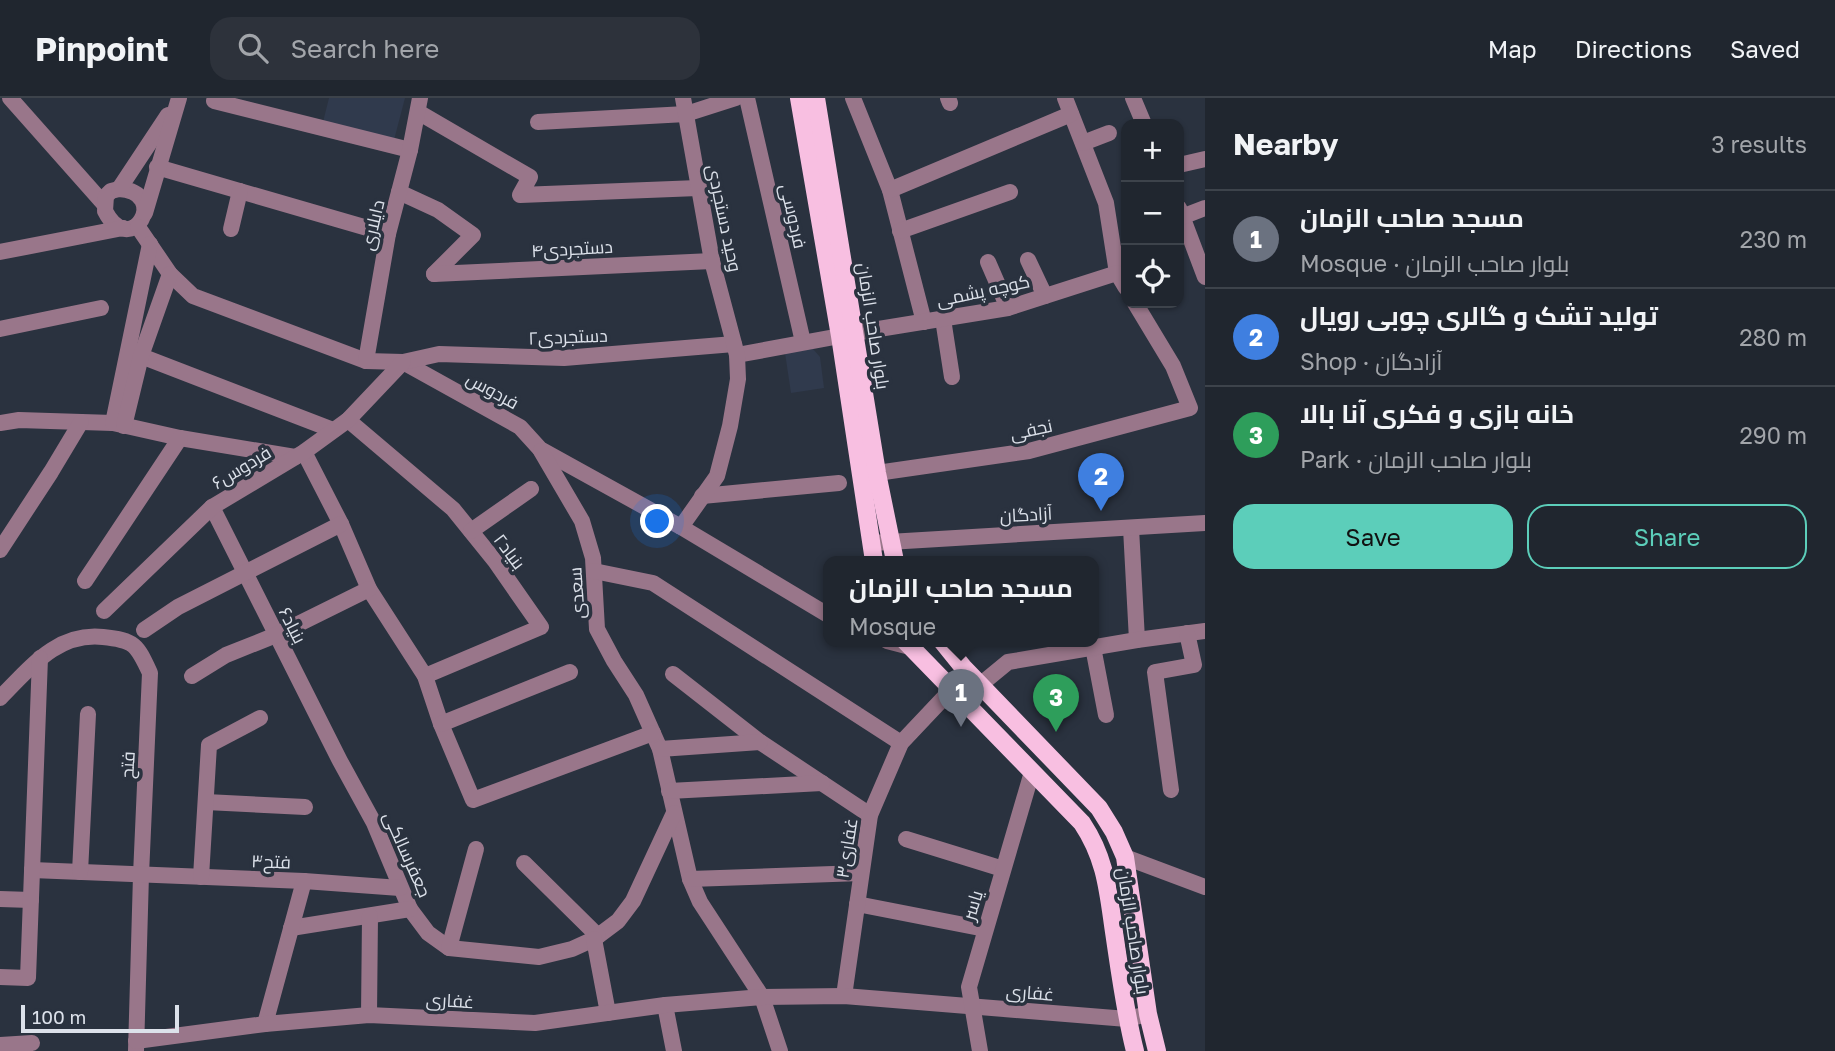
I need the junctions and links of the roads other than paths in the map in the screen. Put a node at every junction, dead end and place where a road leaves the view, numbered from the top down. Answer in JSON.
{"nodes":[{"id":1,"x":10,"y":98,"type":"edge"},
{"id":2,"x":179,"y":98,"type":"edge"},
{"id":3,"x":736,"y":98,"type":"edge"},
{"id":4,"x":747,"y":98,"type":"edge"},
{"id":5,"x":799,"y":98,"type":"edge"},
{"id":6,"x":816,"y":98,"type":"edge"},
{"id":7,"x":853,"y":98,"type":"edge"},
{"id":8,"x":1133,"y":98,"type":"edge"},
{"id":9,"x":214,"y":101,"type":"dead end"},
{"id":10,"x":1068,"y":102,"type":"edge"},
{"id":11,"x":419,"y":105,"type":"edge"},
{"id":12,"x":264,"y":106,"type":"edge"},
{"id":13,"x":684,"y":106,"type":"edge"},
{"id":14,"x":1142,"y":119,"type":"edge"},
{"id":15,"x":538,"y":122,"type":"dead end"},
{"id":16,"x":1109,"y":133,"type":"dead end"},
{"id":17,"x":1083,"y":143,"type":"junction"},
{"id":18,"x":410,"y":150,"type":"junction"},
{"id":19,"x":1205,"y":159,"type":"edge"},
{"id":20,"x":1184,"y":163,"type":"edge"},
{"id":21,"x":157,"y":167,"type":"junction"},
{"id":22,"x":698,"y":188,"type":"junction"},
{"id":23,"x":890,"y":190,"type":"junction"},
{"id":24,"x":240,"y":191,"type":"junction"},
{"id":25,"x":399,"y":192,"type":"junction"},
{"id":26,"x":1010,"y":192,"type":"dead end"},
{"id":27,"x":111,"y":194,"type":"junction"},
{"id":28,"x":1205,"y":208,"type":"edge"},
{"id":29,"x":1184,"y":213,"type":"edge"},
{"id":30,"x":136,"y":223,"type":"junction"},
{"id":31,"x":1184,"y":224,"type":"edge"},
{"id":32,"x":230,"y":229,"type":"dead end"},
{"id":33,"x":900,"y":231,"type":"junction"},
{"id":34,"x":388,"y":234,"type":"junction"},
{"id":35,"x":150,"y":244,"type":"junction"},
{"id":36,"x":0,"y":252,"type":"edge"},
{"id":37,"x":1028,"y":260,"type":"dead end"},
{"id":38,"x":712,"y":261,"type":"junction"},
{"id":39,"x":1120,"y":261,"type":"edge"},
{"id":40,"x":988,"y":262,"type":"dead end"},
{"id":41,"x":170,"y":274,"type":"junction"},
{"id":42,"x":1205,"y":277,"type":"edge"},
{"id":43,"x":1045,"y":296,"type":"junction"},
{"id":44,"x":101,"y":308,"type":"dead end"},
{"id":45,"x":1009,"y":308,"type":"junction"},
{"id":46,"x":1138,"y":308,"type":"edge"},
{"id":47,"x":943,"y":319,"type":"junction"},
{"id":48,"x":924,"y":322,"type":"junction"},
{"id":49,"x":0,"y":329,"type":"edge"},
{"id":50,"x":847,"y":334,"type":"junction"},
{"id":51,"x":803,"y":342,"type":"junction"},
{"id":52,"x":736,"y":349,"type":"junction"},
{"id":53,"x":141,"y":356,"type":"junction"},
{"id":54,"x":366,"y":361,"type":"junction"},
{"id":55,"x":403,"y":362,"type":"junction"},
{"id":56,"x":952,"y":377,"type":"dead end"},
{"id":57,"x":348,"y":420,"type":"junction"},
{"id":58,"x":81,"y":422,"type":"junction"},
{"id":59,"x":0,"y":423,"type":"edge"},
{"id":60,"x":118,"y":425,"type":"junction"},
{"id":61,"x":333,"y":430,"type":"junction"},
{"id":62,"x":180,"y":438,"type":"junction"},
{"id":63,"x":540,"y":449,"type":"junction"},
{"id":64,"x":299,"y":454,"type":"junction"},
{"id":65,"x":877,"y":473,"type":"junction"},
{"id":66,"x":839,"y":483,"type":"dead end"},
{"id":67,"x":531,"y":489,"type":"dead end"},
{"id":68,"x":702,"y":496,"type":"junction"},
{"id":69,"x":212,"y":507,"type":"junction"},
{"id":70,"x":1205,"y":523,"type":"edge"},
{"id":71,"x":341,"y":524,"type":"junction"},
{"id":72,"x":681,"y":527,"type":"junction"},
{"id":73,"x":1130,"y":528,"type":"junction"},
{"id":74,"x":471,"y":531,"type":"junction"},
{"id":75,"x":891,"y":541,"type":"junction"},
{"id":76,"x":0,"y":550,"type":"edge"},
{"id":77,"x":873,"y":552,"type":"edge"},
{"id":78,"x":894,"y":556,"type":"edge"},
{"id":79,"x":594,"y":571,"type":"junction"},
{"id":80,"x":245,"y":574,"type":"junction"},
{"id":81,"x":85,"y":581,"type":"dead end"},
{"id":82,"x":369,"y":589,"type":"junction"},
{"id":83,"x":104,"y":611,"type":"dead end"},
{"id":84,"x":823,"y":612,"type":"edge"},
{"id":85,"x":144,"y":630,"type":"dead end"},
{"id":86,"x":1205,"y":631,"type":"edge"},
{"id":87,"x":1187,"y":633,"type":"junction"},
{"id":88,"x":276,"y":635,"type":"junction"},
{"id":89,"x":1137,"y":640,"type":"junction"},
{"id":90,"x":1099,"y":645,"type":"edge"},
{"id":91,"x":910,"y":647,"type":"edge"},
{"id":92,"x":947,"y":647,"type":"edge"},
{"id":93,"x":1082,"y":647,"type":"edge"},
{"id":94,"x":1087,"y":647,"type":"edge"},
{"id":95,"x":40,"y":658,"type":"junction"},
{"id":96,"x":570,"y":672,"type":"dead end"},
{"id":97,"x":673,"y":674,"type":"dead end"},
{"id":98,"x":192,"y":676,"type":"dead end"},
{"id":99,"x":425,"y":676,"type":"junction"},
{"id":100,"x":980,"y":685,"type":"junction"},
{"id":101,"x":952,"y":689,"type":"junction"},
{"id":102,"x":0,"y":698,"type":"edge"},
{"id":103,"x":88,"y":714,"type":"dead end"},
{"id":104,"x":1106,"y":715,"type":"dead end"},
{"id":105,"x":260,"y":718,"type":"dead end"},
{"id":106,"x":441,"y":724,"type":"junction"},
{"id":107,"x":653,"y":733,"type":"junction"},
{"id":108,"x":760,"y":742,"type":"junction"},
{"id":109,"x":901,"y":743,"type":"junction"},
{"id":110,"x":660,"y":750,"type":"junction"},
{"id":111,"x":340,"y":761,"type":"joint"},
{"id":112,"x":1032,"y":772,"type":"junction"},
{"id":113,"x":822,"y":783,"type":"junction"},
{"id":114,"x":1171,"y":790,"type":"dead end"},
{"id":115,"x":670,"y":791,"type":"junction"},
{"id":116,"x":206,"y":802,"type":"junction"},
{"id":117,"x":305,"y":807,"type":"dead end"},
{"id":118,"x":674,"y":813,"type":"junction"},
{"id":119,"x":870,"y":814,"type":"junction"},
{"id":120,"x":906,"y":839,"type":"dead end"},
{"id":121,"x":476,"y":849,"type":"dead end"},
{"id":122,"x":1125,"y":857,"type":"junction"},
{"id":123,"x":524,"y":863,"type":"dead end"},
{"id":124,"x":1003,"y":869,"type":"junction"},
{"id":125,"x":32,"y":870,"type":"junction"},
{"id":126,"x":80,"y":872,"type":"junction"},
{"id":127,"x":861,"y":873,"type":"junction"},
{"id":128,"x":141,"y":875,"type":"junction"},
{"id":129,"x":201,"y":877,"type":"junction"},
{"id":130,"x":690,"y":879,"type":"junction"},
{"id":131,"x":304,"y":881,"type":"junction"},
{"id":132,"x":1205,"y":887,"type":"edge"},
{"id":133,"x":400,"y":888,"type":"junction"},
{"id":134,"x":0,"y":899,"type":"edge"},
{"id":135,"x":31,"y":900,"type":"junction"},
{"id":136,"x":857,"y":904,"type":"junction"},
{"id":137,"x":410,"y":909,"type":"junction"},
{"id":138,"x":370,"y":916,"type":"junction"},
{"id":139,"x":291,"y":928,"type":"junction"},
{"id":140,"x":985,"y":929,"type":"junction"},
{"id":141,"x":596,"y":938,"type":"junction"},
{"id":142,"x":449,"y":948,"type":"junction"},
{"id":143,"x":0,"y":977,"type":"edge"},
{"id":144,"x":844,"y":996,"type":"junction"},
{"id":145,"x":762,"y":997,"type":"junction"},
{"id":146,"x":664,"y":1005,"type":"junction"},
{"id":147,"x":973,"y":1008,"type":"junction"},
{"id":148,"x":608,"y":1013,"type":"junction"},
{"id":149,"x":1148,"y":1014,"type":"junction"},
{"id":150,"x":369,"y":1015,"type":"junction"},
{"id":151,"x":1127,"y":1018,"type":"junction"},
{"id":152,"x":265,"y":1024,"type":"junction"},
{"id":153,"x":32,"y":1044,"type":"dead end"},
{"id":154,"x":0,"y":1045,"type":"edge"},
{"id":155,"x":136,"y":1046,"type":"edge"},
{"id":156,"x":674,"y":1051,"type":"edge"},
{"id":157,"x":780,"y":1051,"type":"edge"},
{"id":158,"x":980,"y":1051,"type":"edge"},
{"id":159,"x":1135,"y":1051,"type":"edge"},
{"id":160,"x":1157,"y":1051,"type":"edge"}],
"edges":[{"from":1,"to":27,"type":"street"},
{"from":2,"to":21,"type":"street"},
{"from":2,"to":27,"type":"street"},
{"from":3,"to":13,"type":"street"},
{"from":4,"to":51,"type":"street","name":"فردوسی"},
{"from":5,"to":50,"type":"main road","name":"بلوار صاحب الزمان"},
{"from":6,"to":50,"type":"main road","name":"بلوار صاحب الزمان"},
{"from":7,"to":23,"type":"street"},
{"from":8,"to":14,"type":"street"},
{"from":9,"to":12,"type":"street"},
{"from":10,"to":17,"type":"street"},
{"from":10,"to":23,"type":"street"},
{"from":11,"to":18,"type":"street","name":"دایلاری"},
{"from":11,"to":22,"type":"street"},
{"from":12,"to":18,"type":"street"},
{"from":13,"to":15,"type":"street"},
{"from":13,"to":22,"type":"street","name":"وحید دستجردی"},
{"from":16,"to":17,"type":"street"},
{"from":17,"to":39,"type":"street"},
{"from":18,"to":25,"type":"street","name":"دایلاری"},
{"from":19,"to":20,"type":"street"},
{"from":21,"to":24,"type":"street"},
{"from":21,"to":30,"type":"street"},
{"from":22,"to":38,"type":"street","name":"وحید دستجردی"},
{"from":23,"to":33,"type":"street"},
{"from":24,"to":32,"type":"street"},
{"from":24,"to":34,"type":"street"},
{"from":25,"to":34,"type":"street","name":"دایلاری"},
{"from":25,"to":38,"type":"street","name":"دستجردی۴"},
{"from":26,"to":33,"type":"street"},
{"from":27,"to":30,"type":"street"},
{"from":27,"to":30,"type":"street"},
{"from":28,"to":29,"type":"street"},
{"from":30,"to":35,"type":"street","name":"فردوس"},
{"from":30,"to":36,"type":"street"},
{"from":31,"to":42,"type":"street"},
{"from":33,"to":48,"type":"street"},
{"from":34,"to":54,"type":"street","name":"دایلاری"},
{"from":35,"to":41,"type":"street","name":"فردوس"},
{"from":35,"to":60,"type":"street"},
{"from":37,"to":43,"type":"street"},
{"from":38,"to":52,"type":"street","name":"وحید دستجردی"},
{"from":39,"to":43,"type":"street","name":"کوچه پشمی"},
{"from":40,"to":45,"type":"street"},
{"from":41,"to":53,"type":"street"},
{"from":41,"to":54,"type":"street","name":"فردوس"},
{"from":43,"to":45,"type":"street","name":"کوچه پشمی"},
{"from":44,"to":49,"type":"street"},
{"from":45,"to":47,"type":"street","name":"کوچه پشمی"},
{"from":46,"to":65,"type":"street","name":"نجفی"},
{"from":47,"to":48,"type":"street","name":"کوچه پشمی"},
{"from":47,"to":56,"type":"street"},
{"from":48,"to":50,"type":"street","name":"کوچه پشمی"},
{"from":50,"to":51,"type":"street","name":"کوچه پشمی"},
{"from":50,"to":65,"type":"main road","name":"بلوار صاحب الزمان"},
{"from":50,"to":77,"type":"main road","name":"بلوار صاحب الزمان"},
{"from":51,"to":52,"type":"street","name":"دستجردی۲"},
{"from":52,"to":55,"type":"street","name":"دستجردی۲"},
{"from":52,"to":68,"type":"street","name":"وحید دستجردی"},
{"from":53,"to":60,"type":"street"},
{"from":53,"to":61,"type":"street"},
{"from":54,"to":55,"type":"street","name":"فردوس"},
{"from":55,"to":57,"type":"street","name":"فردوس۶"},
{"from":55,"to":63,"type":"street","name":"فردوس"},
{"from":57,"to":61,"type":"street","name":"فردوس۶"},
{"from":57,"to":74,"type":"street","name":"بنیاد۲"},
{"from":58,"to":59,"type":"street"},
{"from":58,"to":60,"type":"street"},
{"from":58,"to":76,"type":"street"},
{"from":60,"to":62,"type":"street"},
{"from":61,"to":64,"type":"street","name":"فردوس۶"},
{"from":62,"to":64,"type":"street"},
{"from":62,"to":81,"type":"street"},
{"from":63,"to":72,"type":"street","name":"فردوس"},
{"from":63,"to":79,"type":"street","name":"سعدی"},
{"from":64,"to":69,"type":"street","name":"فردوس۶"},
{"from":64,"to":71,"type":"street"},
{"from":65,"to":75,"type":"main road","name":"بلوار صاحب الزمان"},
{"from":66,"to":68,"type":"street"},
{"from":67,"to":74,"type":"street"},
{"from":68,"to":72,"type":"street","name":"وحید دستجردی"},
{"from":69,"to":80,"type":"street","name":"بنیاد۶"},
{"from":69,"to":83,"type":"street","name":"فردوس۶"},
{"from":70,"to":73,"type":"street","name":"آزادگان"},
{"from":71,"to":80,"type":"street"},
{"from":71,"to":82,"type":"street"},
{"from":72,"to":84,"type":"street","name":"فردوس"},
{"from":73,"to":75,"type":"street","name":"آزادگان"},
{"from":73,"to":89,"type":"street"},
{"from":74,"to":99,"type":"street","name":"بنیاد۲"},
{"from":75,"to":77,"type":"street","name":"آزادگان"},
{"from":75,"to":78,"type":"main road","name":"بلوار صاحب الزمان"},
{"from":79,"to":107,"type":"street","name":"سعدی"},
{"from":79,"to":109,"type":"street"},
{"from":80,"to":85,"type":"street"},
{"from":80,"to":88,"type":"street","name":"بنیاد۶"},
{"from":82,"to":88,"type":"street"},
{"from":82,"to":99,"type":"street"},
{"from":86,"to":87,"type":"street"},
{"from":87,"to":89,"type":"street"},
{"from":87,"to":114,"type":"street"},
{"from":88,"to":98,"type":"street"},
{"from":88,"to":111,"type":"street","name":"بنیاد۶"},
{"from":89,"to":90,"type":"street"},
{"from":91,"to":101,"type":"main road","name":"بلوار صاحب الزمان"},
{"from":92,"to":100,"type":"main road","name":"بلوار صاحب الزمان"},
{"from":93,"to":100,"type":"street"},
{"from":94,"to":104,"type":"street"},
{"from":95,"to":102,"type":"street","name":"فتح"},
{"from":95,"to":125,"type":"street"},
{"from":95,"to":128,"type":"street","name":"فتح"},
{"from":96,"to":106,"type":"street"},
{"from":97,"to":108,"type":"street"},
{"from":99,"to":106,"type":"street"},
{"from":100,"to":122,"type":"main road","name":"بلوار صاحب الزمان"},
{"from":101,"to":109,"type":"street","name":"غفاری۳"},
{"from":101,"to":112,"type":"main road","name":"بلوار صاحب الزمان"},
{"from":103,"to":126,"type":"street"},
{"from":105,"to":116,"type":"street"},
{"from":106,"to":107,"type":"street"},
{"from":107,"to":110,"type":"street","name":"سعدی"},
{"from":108,"to":110,"type":"street"},
{"from":108,"to":113,"type":"street"},
{"from":109,"to":119,"type":"street","name":"غفاری۳"},
{"from":110,"to":115,"type":"street","name":"سعدی"},
{"from":111,"to":133,"type":"street","name":"جعفرسالکی"},
{"from":112,"to":124,"type":"street","name":"یاسر"},
{"from":112,"to":151,"type":"main road","name":"بلوار صاحب الزمان"},
{"from":113,"to":115,"type":"street"},
{"from":113,"to":119,"type":"street"},
{"from":115,"to":118,"type":"street","name":"سعدی"},
{"from":116,"to":117,"type":"street"},
{"from":116,"to":129,"type":"street"},
{"from":118,"to":130,"type":"street","name":"سعدی"},
{"from":118,"to":141,"type":"street"},
{"from":119,"to":127,"type":"street","name":"غفاری۳"},
{"from":120,"to":124,"type":"street"},
{"from":121,"to":142,"type":"street"},
{"from":122,"to":132,"type":"street"},
{"from":122,"to":149,"type":"main road","name":"بلوار صاحب الزمان"},
{"from":123,"to":141,"type":"street"},
{"from":124,"to":140,"type":"street","name":"یاسر"},
{"from":125,"to":126,"type":"street","name":"فتح۳"},
{"from":125,"to":135,"type":"street"},
{"from":126,"to":128,"type":"street","name":"فتح۳"},
{"from":127,"to":130,"type":"street"},
{"from":127,"to":136,"type":"street","name":"غفاری۳"},
{"from":128,"to":129,"type":"street","name":"فتح۳"},
{"from":128,"to":155,"type":"street","name":"فتح"},
{"from":129,"to":131,"type":"street","name":"فتح۳"},
{"from":130,"to":145,"type":"street","name":"سعدی"},
{"from":131,"to":133,"type":"street","name":"فتح۳"},
{"from":131,"to":139,"type":"street"},
{"from":133,"to":137,"type":"street","name":"جعفرسالکی"},
{"from":134,"to":135,"type":"street"},
{"from":135,"to":143,"type":"street"},
{"from":136,"to":140,"type":"street"},
{"from":136,"to":144,"type":"street","name":"غفاری۳"},
{"from":137,"to":138,"type":"street"},
{"from":137,"to":142,"type":"street","name":"جعفرسالکی"},
{"from":138,"to":139,"type":"street"},
{"from":138,"to":150,"type":"street"},
{"from":139,"to":152,"type":"street"},
{"from":140,"to":147,"type":"street","name":"یاسر"},
{"from":141,"to":142,"type":"street"},
{"from":141,"to":148,"type":"street"},
{"from":144,"to":145,"type":"street","name":"غفاری"},
{"from":144,"to":147,"type":"street","name":"غفاری"},
{"from":145,"to":146,"type":"street","name":"غفاری"},
{"from":145,"to":157,"type":"street"},
{"from":146,"to":148,"type":"street","name":"غفاری"},
{"from":146,"to":156,"type":"street"},
{"from":147,"to":151,"type":"street","name":"غفاری"},
{"from":147,"to":158,"type":"street","name":"یاسر"},
{"from":148,"to":150,"type":"street","name":"غفاری"},
{"from":149,"to":151,"type":"street","name":"غفاری"},
{"from":149,"to":160,"type":"main road","name":"بلوار صاحب الزمان"},
{"from":150,"to":152,"type":"street","name":"غفاری"},
{"from":151,"to":159,"type":"main road","name":"بلوار صاحب الزمان"},
{"from":152,"to":155,"type":"street","name":"غفاری"},
{"from":153,"to":154,"type":"street"}]}
